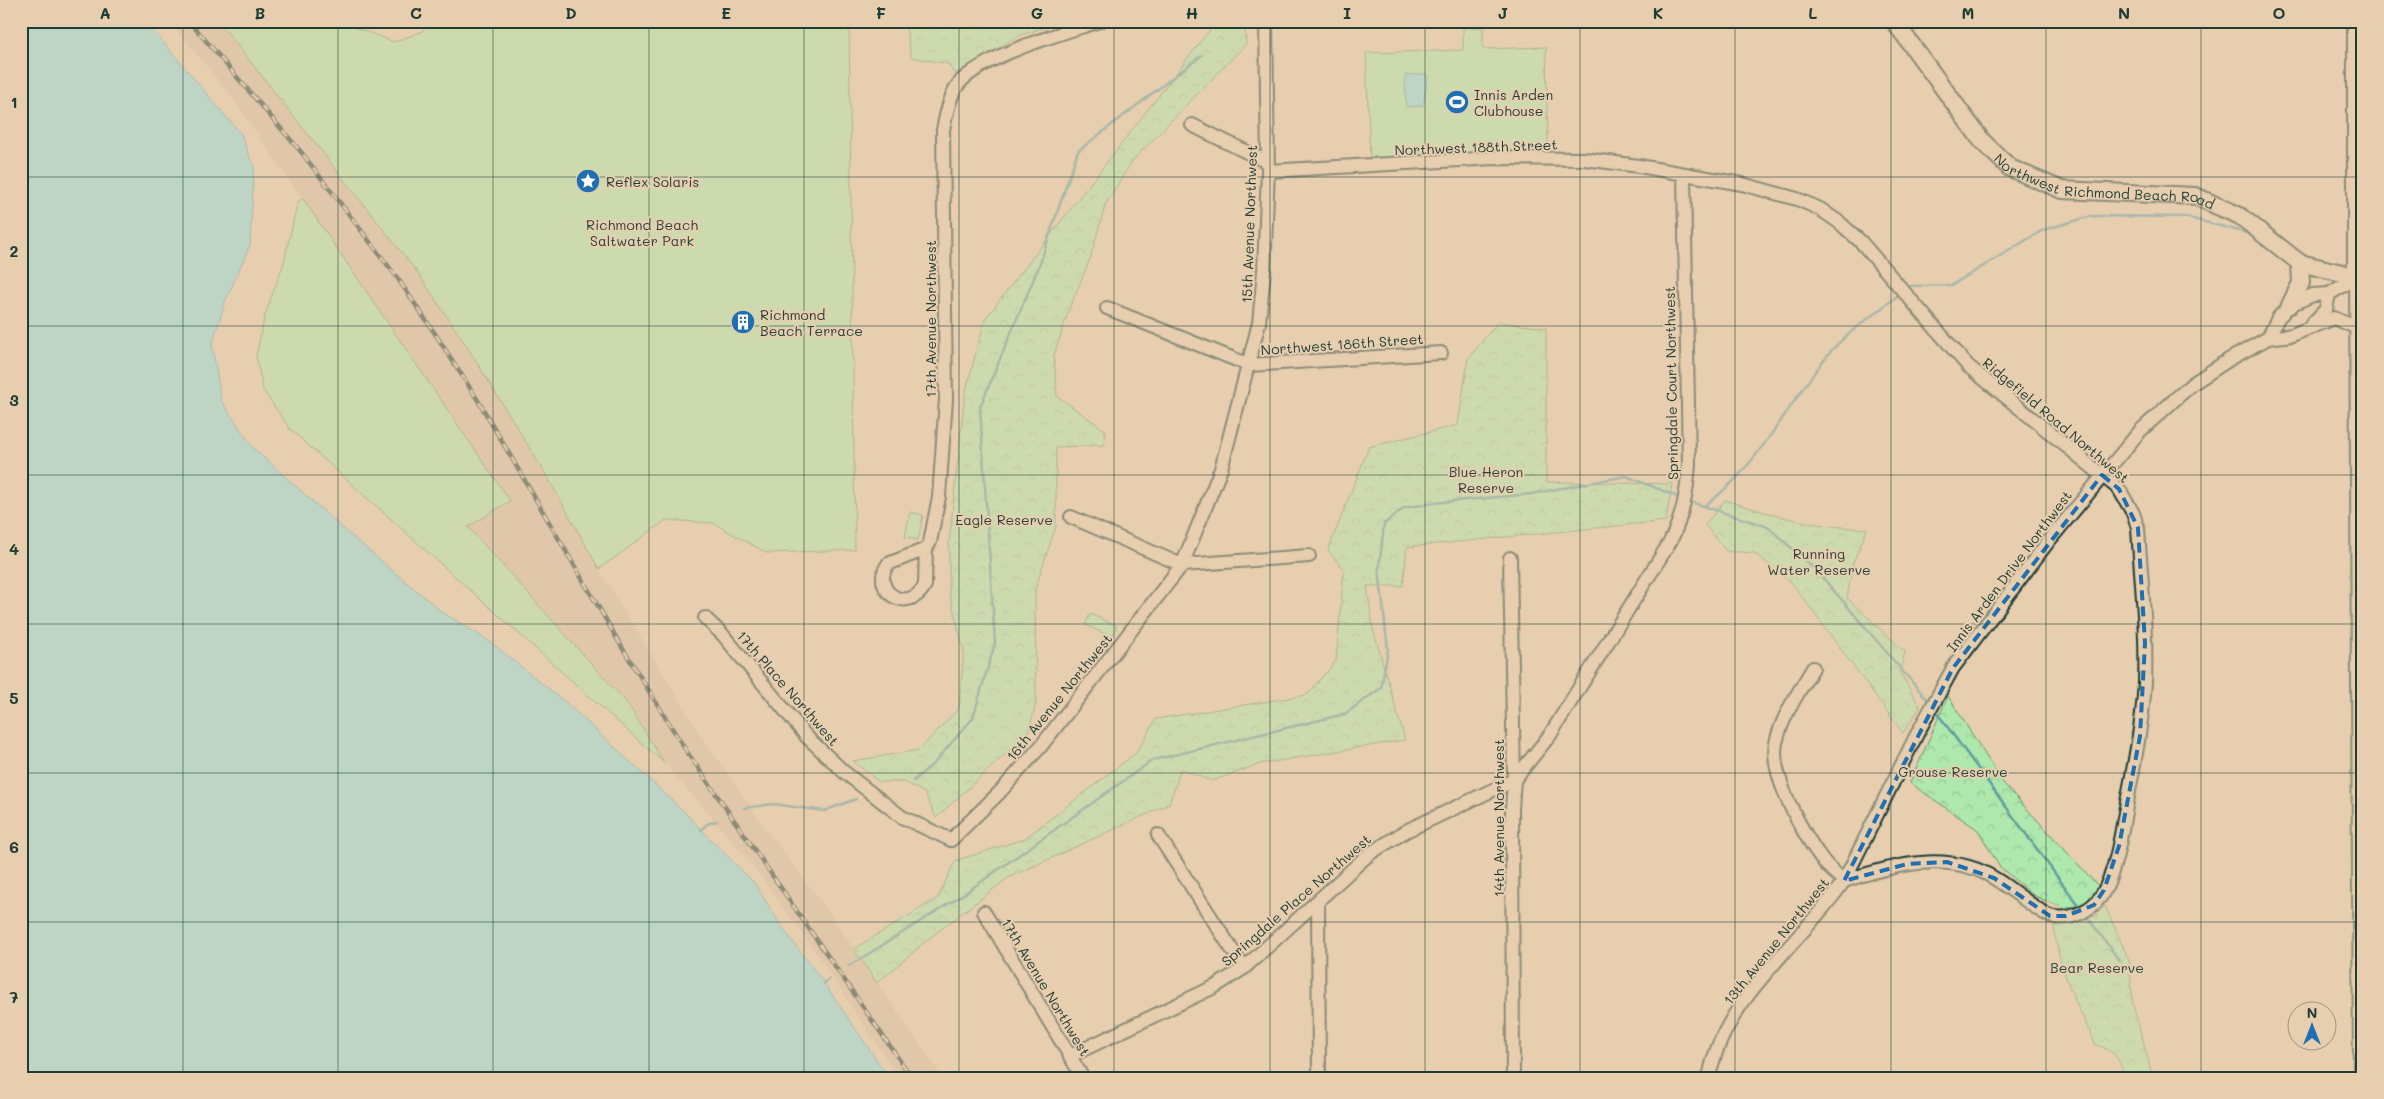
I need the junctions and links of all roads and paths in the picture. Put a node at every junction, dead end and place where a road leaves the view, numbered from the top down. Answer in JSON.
{"nodes":[{"id":1,"x":1100,"y":21,"type":"edge"},
{"id":2,"x":1266,"y":21,"type":"edge"},
{"id":3,"x":1894,"y":21,"type":"edge"},
{"id":4,"x":2356,"y":21,"type":"edge"},
{"id":5,"x":2360,"y":53,"type":"edge"},
{"id":6,"x":2360,"y":106,"type":"edge"},
{"id":7,"x":1192,"y":125,"type":"dead end"},
{"id":8,"x":1268,"y":167,"type":"junction"},
{"id":9,"x":1684,"y":176,"type":"junction"},
{"id":10,"x":2300,"y":263,"type":"junction"},
{"id":11,"x":2360,"y":278,"type":"edge"},
{"id":12,"x":2329,"y":294,"type":"junction"},
{"id":13,"x":2290,"y":305,"type":"junction"},
{"id":14,"x":1107,"y":308,"type":"dead end"},
{"id":15,"x":2356,"y":327,"type":"junction"},
{"id":16,"x":2307,"y":328,"type":"junction"},
{"id":17,"x":2268,"y":338,"type":"junction"},
{"id":18,"x":1441,"y":352,"type":"dead end"},
{"id":19,"x":1249,"y":365,"type":"junction"},
{"id":20,"x":2102,"y":475,"type":"junction"},
{"id":21,"x":1071,"y":517,"type":"dead end"},
{"id":22,"x":926,"y":549,"type":"dead end"},
{"id":23,"x":1309,"y":556,"type":"dead end"},
{"id":24,"x":2361,"y":557,"type":"edge"},
{"id":25,"x":1510,"y":558,"type":"dead end"},
{"id":26,"x":1182,"y":565,"type":"junction"},
{"id":27,"x":705,"y":618,"type":"dead end"},
{"id":28,"x":1813,"y":668,"type":"dead end"},
{"id":29,"x":1514,"y":780,"type":"junction"},
{"id":30,"x":1158,"y":835,"type":"dead end"},
{"id":31,"x":951,"y":840,"type":"joint"},
{"id":32,"x":1844,"y":881,"type":"junction"},
{"id":33,"x":1318,"y":901,"type":"junction"},
{"id":34,"x":984,"y":912,"type":"dead end"},
{"id":35,"x":1244,"y":968,"type":"junction"},
{"id":36,"x":1070,"y":1056,"type":"junction"},
{"id":37,"x":1083,"y":1078,"type":"edge"},
{"id":38,"x":1319,"y":1078,"type":"edge"},
{"id":39,"x":1512,"y":1078,"type":"edge"},
{"id":40,"x":1709,"y":1078,"type":"edge"},
{"id":41,"x":2360,"y":1078,"type":"edge"}],
"edges":[{"from":1,"to":22,"type":"street","name":"17th Avenue Northwest"},
{"from":2,"to":8,"type":"street","name":"15th Avenue Northwest"},
{"from":3,"to":10,"type":"main road","name":"Northwest Richmond Beach Road"},
{"from":4,"to":5,"type":"main road"},
{"from":5,"to":6,"type":"main road"},
{"from":6,"to":11,"type":"main road"},
{"from":7,"to":8,"type":"street","name":"Northwest 188th Street"},
{"from":8,"to":9,"type":"street","name":"Northwest 188th Street"},
{"from":8,"to":19,"type":"street","name":"15th Avenue Northwest"},
{"from":9,"to":20,"type":"street","name":"Ridgefield Road Northwest"},
{"from":9,"to":29,"type":"street","name":"Springdale Court Northwest"},
{"from":10,"to":11,"type":"main road","name":"Northwest Richmond Beach Road"},
{"from":10,"to":13,"type":"main road"},
{"from":11,"to":12,"type":"street"},
{"from":11,"to":15,"type":"street"},
{"from":12,"to":13,"type":"street"},
{"from":12,"to":16,"type":"street","name":"Innis Arden Drive Northwest"},
{"from":13,"to":17,"type":"street"},
{"from":14,"to":19,"type":"street","name":"Northwest 186th Street"},
{"from":15,"to":16,"type":"street"},
{"from":15,"to":24,"type":"street"},
{"from":16,"to":17,"type":"street","name":"Innis Arden Drive Northwest"},
{"from":17,"to":20,"type":"street","name":"Innis Arden Drive Northwest"},
{"from":18,"to":19,"type":"street","name":"Northwest 186th Street"},
{"from":19,"to":26,"type":"street","name":"15th Avenue Northwest"},
{"from":20,"to":32,"type":"street","name":"Innis Arden Drive Northwest"},
{"from":20,"to":32,"type":"street","name":"Ridgefield Road Northwest"},
{"from":21,"to":26,"type":"street"},
{"from":23,"to":26,"type":"street"},
{"from":24,"to":41,"type":"street"},
{"from":25,"to":29,"type":"street","name":"14th Avenue Northwest"},
{"from":26,"to":31,"type":"street","name":"16th Avenue Northwest"},
{"from":27,"to":31,"type":"street","name":"17th Place Northwest"},
{"from":28,"to":32,"type":"street","name":"13th Avenue Northwest"},
{"from":29,"to":33,"type":"street","name":"Springdale Place Northwest"},
{"from":29,"to":39,"type":"street","name":"14th Avenue Northwest"},
{"from":30,"to":35,"type":"street"},
{"from":32,"to":40,"type":"street","name":"13th Avenue Northwest"},
{"from":33,"to":35,"type":"street","name":"Springdale Place Northwest"},
{"from":33,"to":38,"type":"street"},
{"from":34,"to":36,"type":"street","name":"17th Avenue Northwest"},
{"from":35,"to":36,"type":"street","name":"Springdale Place Northwest"},
{"from":36,"to":37,"type":"street","name":"17th Avenue Northwest"}]}
